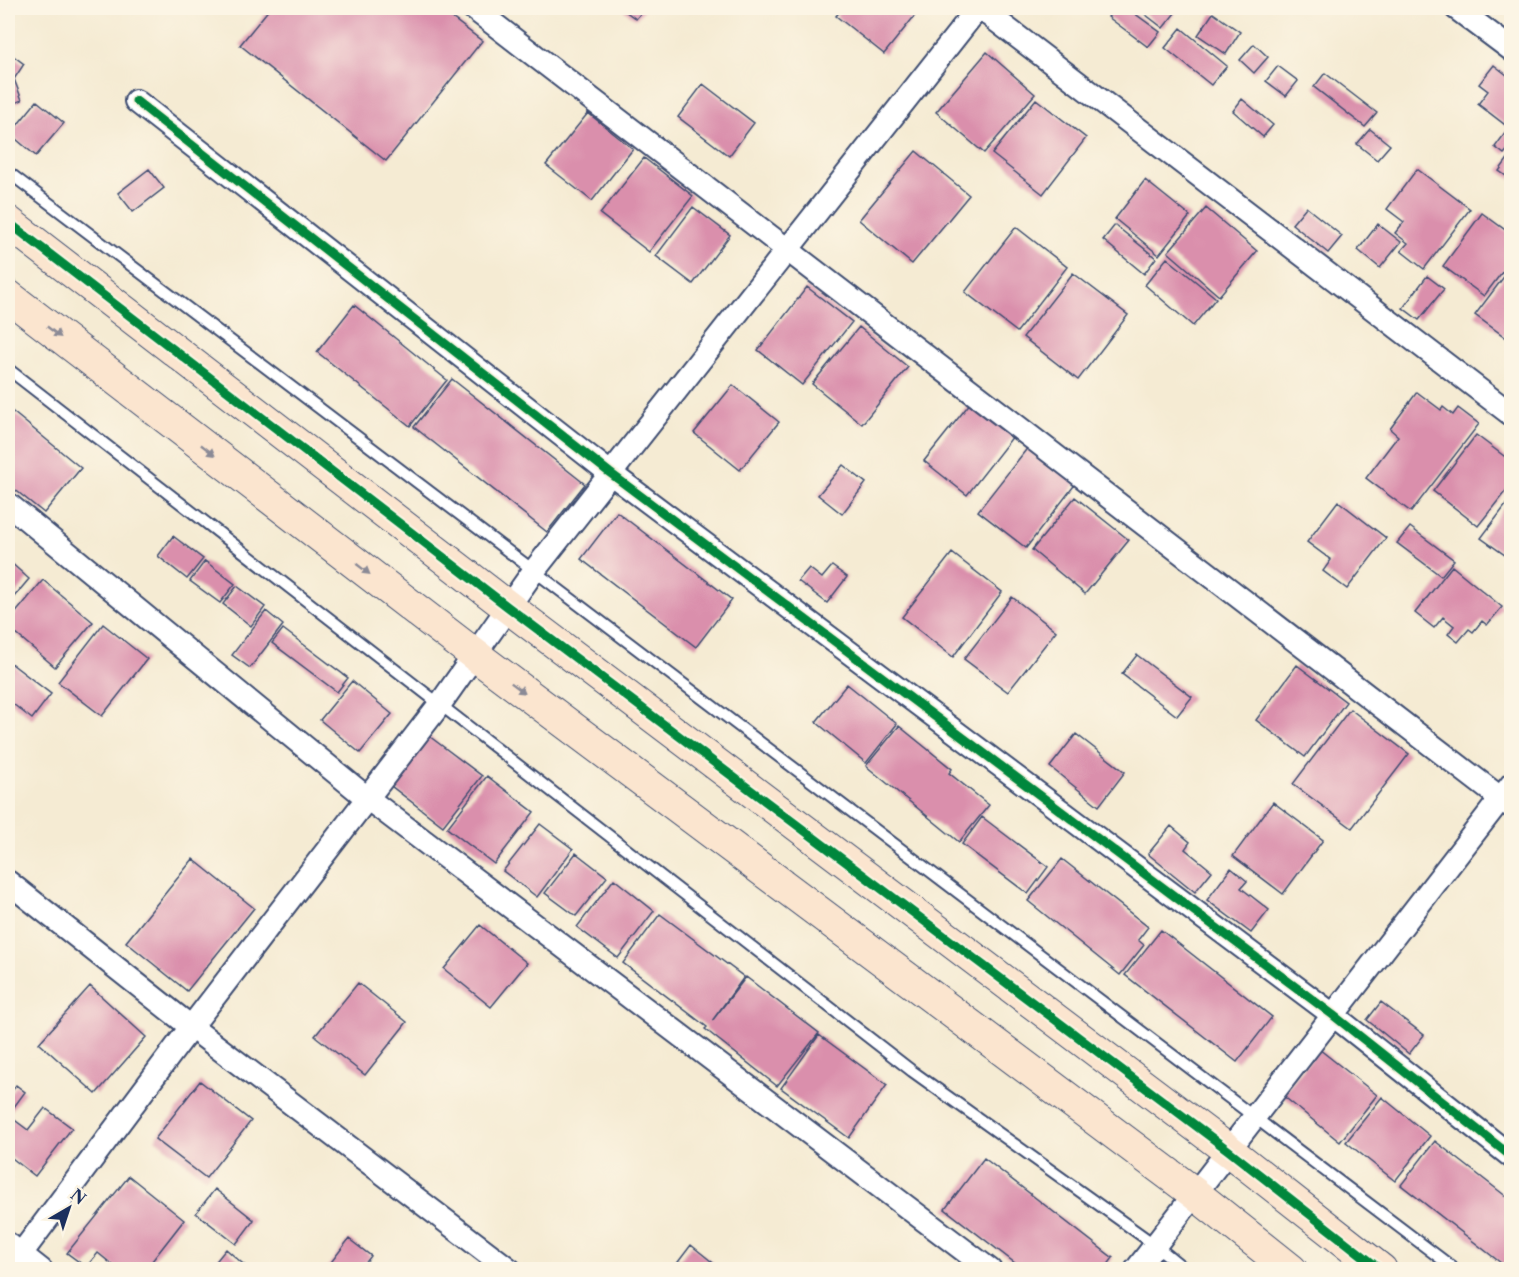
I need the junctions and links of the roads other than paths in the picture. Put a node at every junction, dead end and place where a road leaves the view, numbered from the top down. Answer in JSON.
{"nodes":[{"id":1,"x":473,"y":8,"type":"edge"},
{"id":2,"x":979,"y":8,"type":"edge"},
{"id":3,"x":1456,"y":8,"type":"edge"},
{"id":4,"x":1512,"y":51,"type":"edge"},
{"id":5,"x":136,"y":101,"type":"dead end"},
{"id":6,"x":8,"y":172,"type":"edge"},
{"id":7,"x":8,"y":222,"type":"edge"},
{"id":8,"x":787,"y":249,"type":"junction"},
{"id":9,"x":8,"y":296,"type":"edge"},
{"id":10,"x":8,"y":369,"type":"edge"},
{"id":11,"x":1512,"y":415,"type":"edge"},
{"id":12,"x":610,"y":473,"type":"junction"},
{"id":13,"x":8,"y":504,"type":"edge"},
{"id":14,"x":533,"y":572,"type":"junction"},
{"id":15,"x":508,"y":607,"type":"junction"},
{"id":16,"x":475,"y":655,"type":"junction"},
{"id":17,"x":440,"y":704,"type":"junction"},
{"id":18,"x":1508,"y":797,"type":"edge"},
{"id":19,"x":367,"y":798,"type":"junction"},
{"id":20,"x":8,"y":882,"type":"edge"},
{"id":21,"x":1333,"y":1015,"type":"junction"},
{"id":22,"x":192,"y":1027,"type":"junction"},
{"id":23,"x":1255,"y":1116,"type":"junction"},
{"id":24,"x":1228,"y":1150,"type":"junction"},
{"id":25,"x":1512,"y":1156,"type":"edge"},
{"id":26,"x":1194,"y":1193,"type":"junction"},
{"id":27,"x":1155,"y":1245,"type":"junction"},
{"id":28,"x":12,"y":1256,"type":"edge"},
{"id":29,"x":41,"y":1269,"type":"edge"},
{"id":30,"x":510,"y":1269,"type":"edge"},
{"id":31,"x":990,"y":1269,"type":"edge"},
{"id":32,"x":1136,"y":1269,"type":"edge"},
{"id":33,"x":1186,"y":1269,"type":"edge"},
{"id":34,"x":1291,"y":1269,"type":"edge"},
{"id":35,"x":1381,"y":1269,"type":"edge"},
{"id":36,"x":1456,"y":1269,"type":"edge"}],
"edges":[{"from":1,"to":8,"type":"street"},
{"from":2,"to":8,"type":"street"},
{"from":2,"to":11,"type":"street"},
{"from":3,"to":4,"type":"street"},
{"from":5,"to":12,"type":"street"},
{"from":6,"to":14,"type":"lane"},
{"from":7,"to":15,"type":"street"},
{"from":8,"to":12,"type":"street"},
{"from":8,"to":18,"type":"street"},
{"from":9,"to":16,"type":"street","one_way":true},
{"from":10,"to":17,"type":"lane"},
{"from":12,"to":14,"type":"street"},
{"from":12,"to":21,"type":"street"},
{"from":13,"to":19,"type":"street"},
{"from":14,"to":15,"type":"street"},
{"from":14,"to":23,"type":"lane"},
{"from":15,"to":16,"type":"street"},
{"from":15,"to":24,"type":"street"},
{"from":16,"to":17,"type":"street"},
{"from":16,"to":26,"type":"street","one_way":true},
{"from":17,"to":19,"type":"street"},
{"from":17,"to":27,"type":"lane"},
{"from":18,"to":21,"type":"street"},
{"from":19,"to":22,"type":"street"},
{"from":19,"to":31,"type":"street"},
{"from":20,"to":22,"type":"street"},
{"from":21,"to":23,"type":"street"},
{"from":21,"to":25,"type":"street"},
{"from":22,"to":28,"type":"street"},
{"from":22,"to":30,"type":"street"},
{"from":23,"to":24,"type":"street"},
{"from":23,"to":36,"type":"lane"},
{"from":24,"to":26,"type":"street"},
{"from":24,"to":35,"type":"street"},
{"from":26,"to":27,"type":"street"},
{"from":26,"to":34,"type":"street"},
{"from":27,"to":32,"type":"street"},
{"from":27,"to":33,"type":"lane"},
{"from":28,"to":29,"type":"street"}]}
